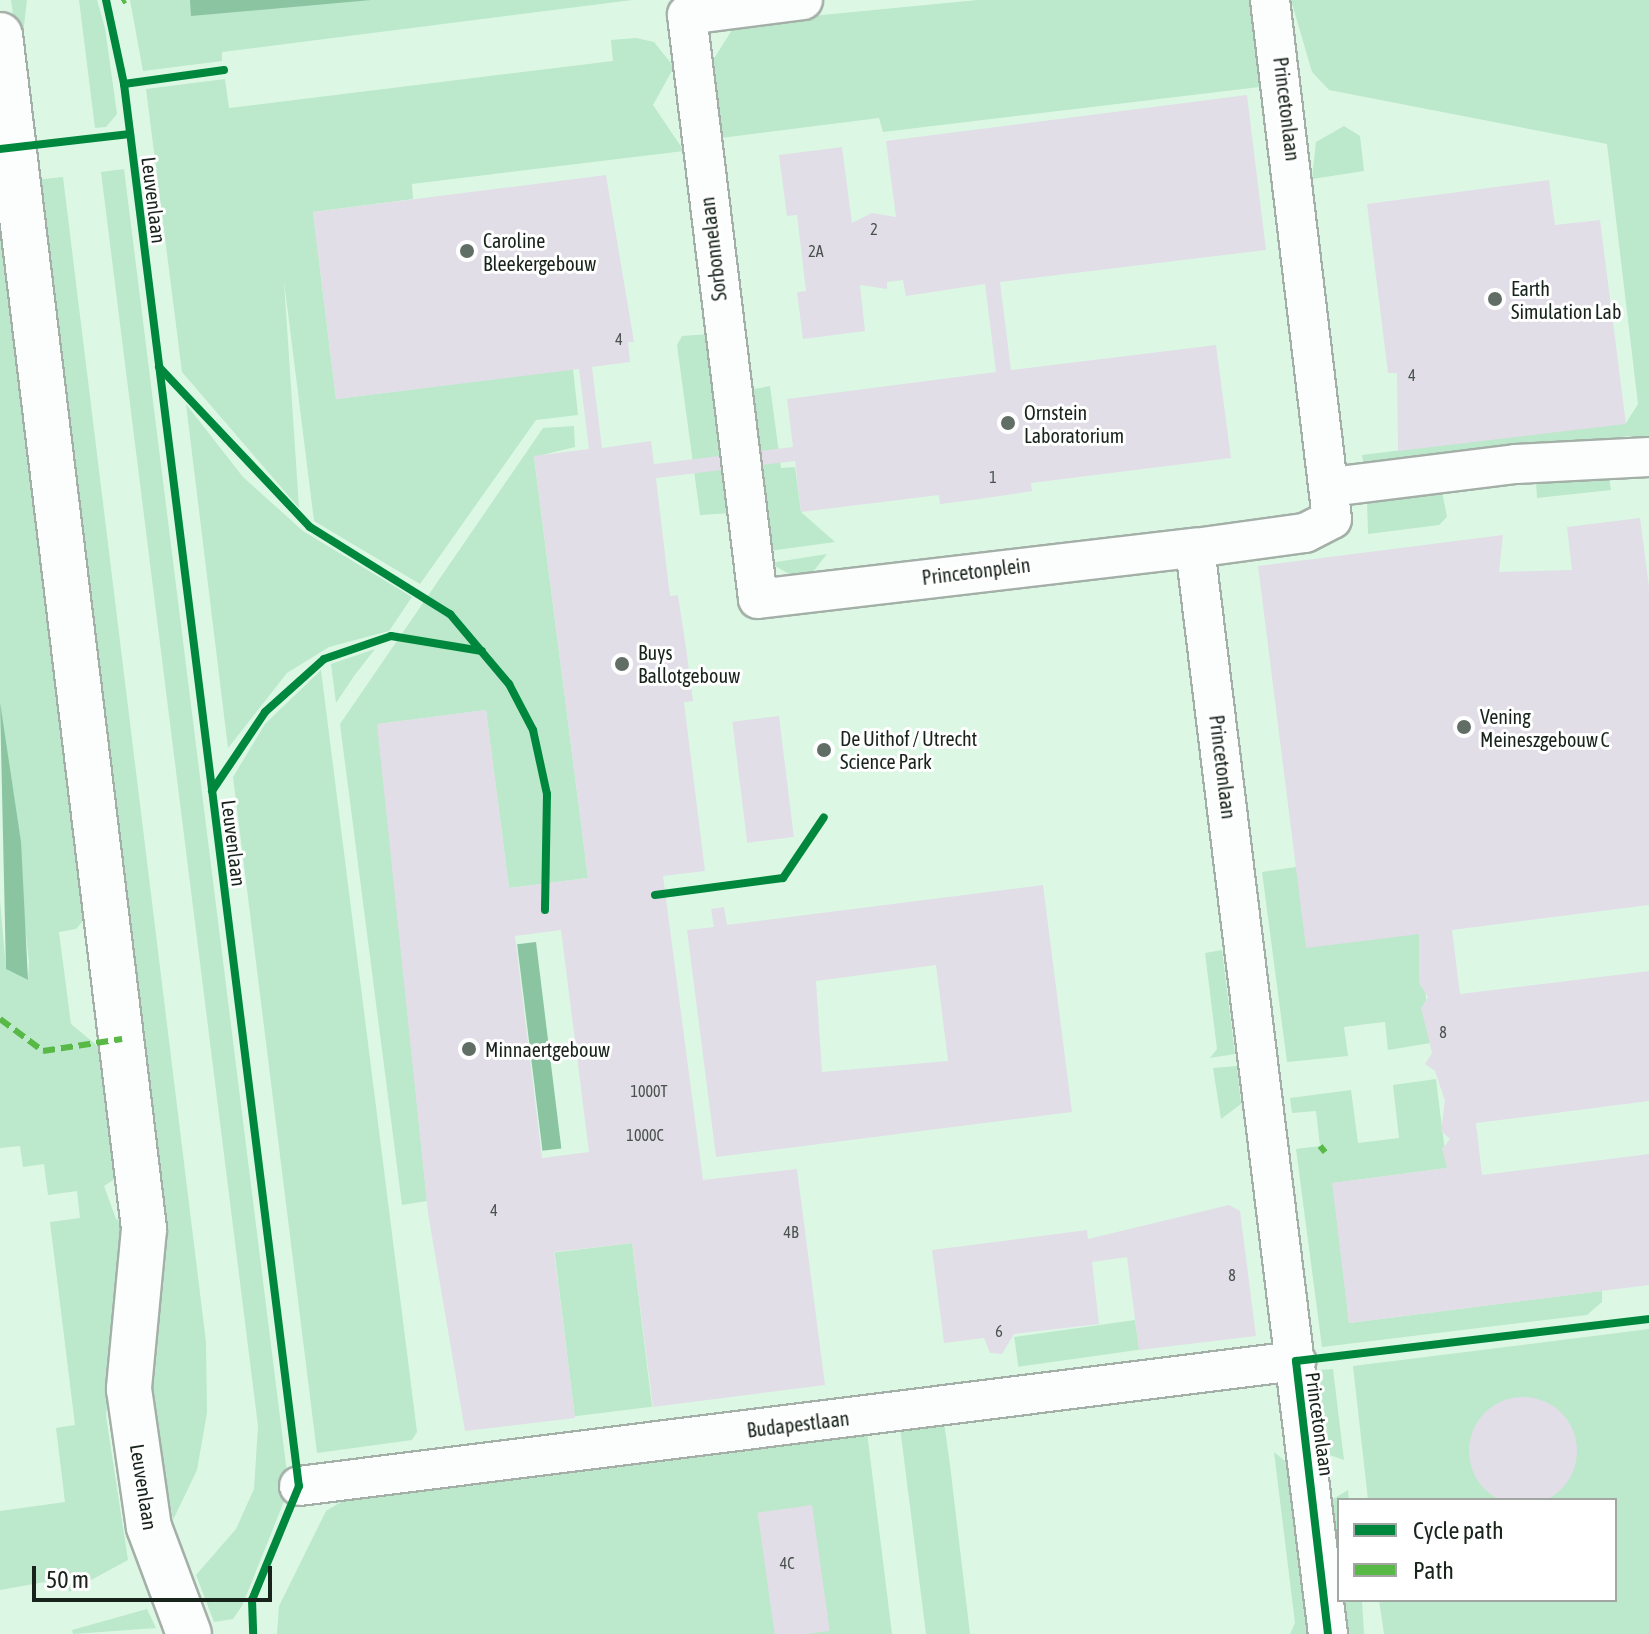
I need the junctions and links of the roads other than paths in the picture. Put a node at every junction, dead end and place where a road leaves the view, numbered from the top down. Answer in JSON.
{"nodes":[{"id":1,"x":803,"y":0,"type":"edge"},
{"id":2,"x":1273,"y":8,"type":"edge"},
{"id":3,"x":0,"y":35,"type":"edge"},
{"id":4,"x":4,"y":96,"type":"edge"},
{"id":5,"x":1649,"y":457,"type":"edge"},
{"id":6,"x":1331,"y":487,"type":"junction"},
{"id":7,"x":1195,"y":548,"type":"junction"},
{"id":8,"x":758,"y":599,"type":"joint"},
{"id":9,"x":1296,"y":1361,"type":"junction"},
{"id":10,"x":299,"y":1486,"type":"dead end"},
{"id":11,"x":189,"y":1634,"type":"edge"},
{"id":12,"x":1328,"y":1634,"type":"edge"}],
"edges":[{"from":1,"to":8,"type":"street","name":"Sorbonnelaan"},
{"from":2,"to":6,"type":"street","name":"Princetonlaan"},
{"from":3,"to":4,"type":"main road","name":"Leuvenlaan"},
{"from":4,"to":11,"type":"main road","name":"Leuvenlaan"},
{"from":5,"to":6,"type":"street"},
{"from":6,"to":7,"type":"street","name":"Princetonlaan"},
{"from":7,"to":8,"type":"street","name":"Princetonplein"},
{"from":7,"to":9,"type":"street","name":"Princetonlaan"},
{"from":9,"to":10,"type":"street","name":"Budapestlaan"},
{"from":9,"to":12,"type":"street","name":"Princetonlaan"}]}
